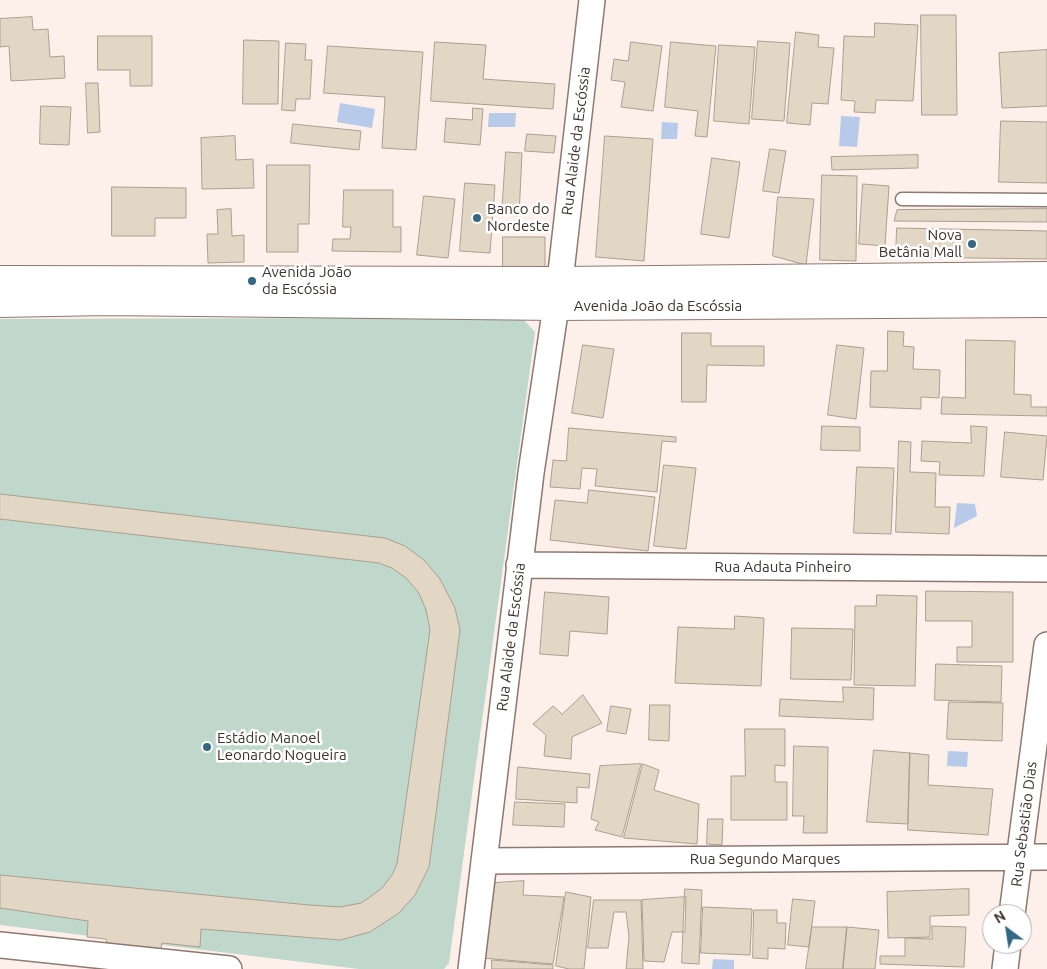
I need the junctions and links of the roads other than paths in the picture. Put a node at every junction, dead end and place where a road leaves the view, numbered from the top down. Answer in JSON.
{"nodes":[{"id":1,"x":592,"y":0,"type":"edge"},
{"id":2,"x":902,"y":199,"type":"dead end"},
{"id":3,"x":1047,"y":200,"type":"edge"},
{"id":4,"x":1047,"y":276,"type":"edge"},
{"id":5,"x":0,"y":280,"type":"edge"},
{"id":6,"x":558,"y":294,"type":"junction"},
{"id":7,"x":0,"y":303,"type":"edge"},
{"id":8,"x":1047,"y":303,"type":"edge"},
{"id":9,"x":520,"y":565,"type":"junction"},
{"id":10,"x":1047,"y":569,"type":"edge"},
{"id":11,"x":1047,"y":645,"type":"edge"},
{"id":12,"x":1020,"y":856,"type":"junction"},
{"id":13,"x":1047,"y":856,"type":"edge"},
{"id":14,"x":484,"y":861,"type":"junction"},
{"id":15,"x":1013,"y":904,"type":"edge"},
{"id":16,"x":0,"y":945,"type":"edge"},
{"id":17,"x":1007,"y":954,"type":"edge"},
{"id":18,"x":229,"y":969,"type":"edge"},
{"id":19,"x":471,"y":969,"type":"edge"},
{"id":20,"x":1005,"y":969,"type":"edge"}],
"edges":[{"from":1,"to":6,"type":"street","name":"Rua Alaide da Escóssia"},
{"from":2,"to":3,"type":"lane"},
{"from":4,"to":6,"type":"main road","name":"Avenida João da Escóssia"},
{"from":5,"to":6,"type":"main road","name":"Avenida João da Escóssia"},
{"from":6,"to":7,"type":"main road","name":"Avenida João da Escóssia"},
{"from":6,"to":8,"type":"main road","name":"Avenida João da Escóssia"},
{"from":6,"to":9,"type":"street","name":"Rua Alaide da Escóssia"},
{"from":9,"to":10,"type":"street","name":"Rua Adauta Pinheiro"},
{"from":9,"to":14,"type":"street","name":"Rua Alaide da Escóssia"},
{"from":11,"to":12,"type":"street","name":"Rua Sebastião Dias"},
{"from":12,"to":13,"type":"street","name":"Rua Segundo Marques"},
{"from":12,"to":14,"type":"street","name":"Rua Segundo Marques"},
{"from":12,"to":15,"type":"street","name":"Rua Sebastião Dias"},
{"from":14,"to":19,"type":"street","name":"Rua Alaide da Escóssia"},
{"from":16,"to":18,"type":"street"},
{"from":17,"to":20,"type":"street"}]}
